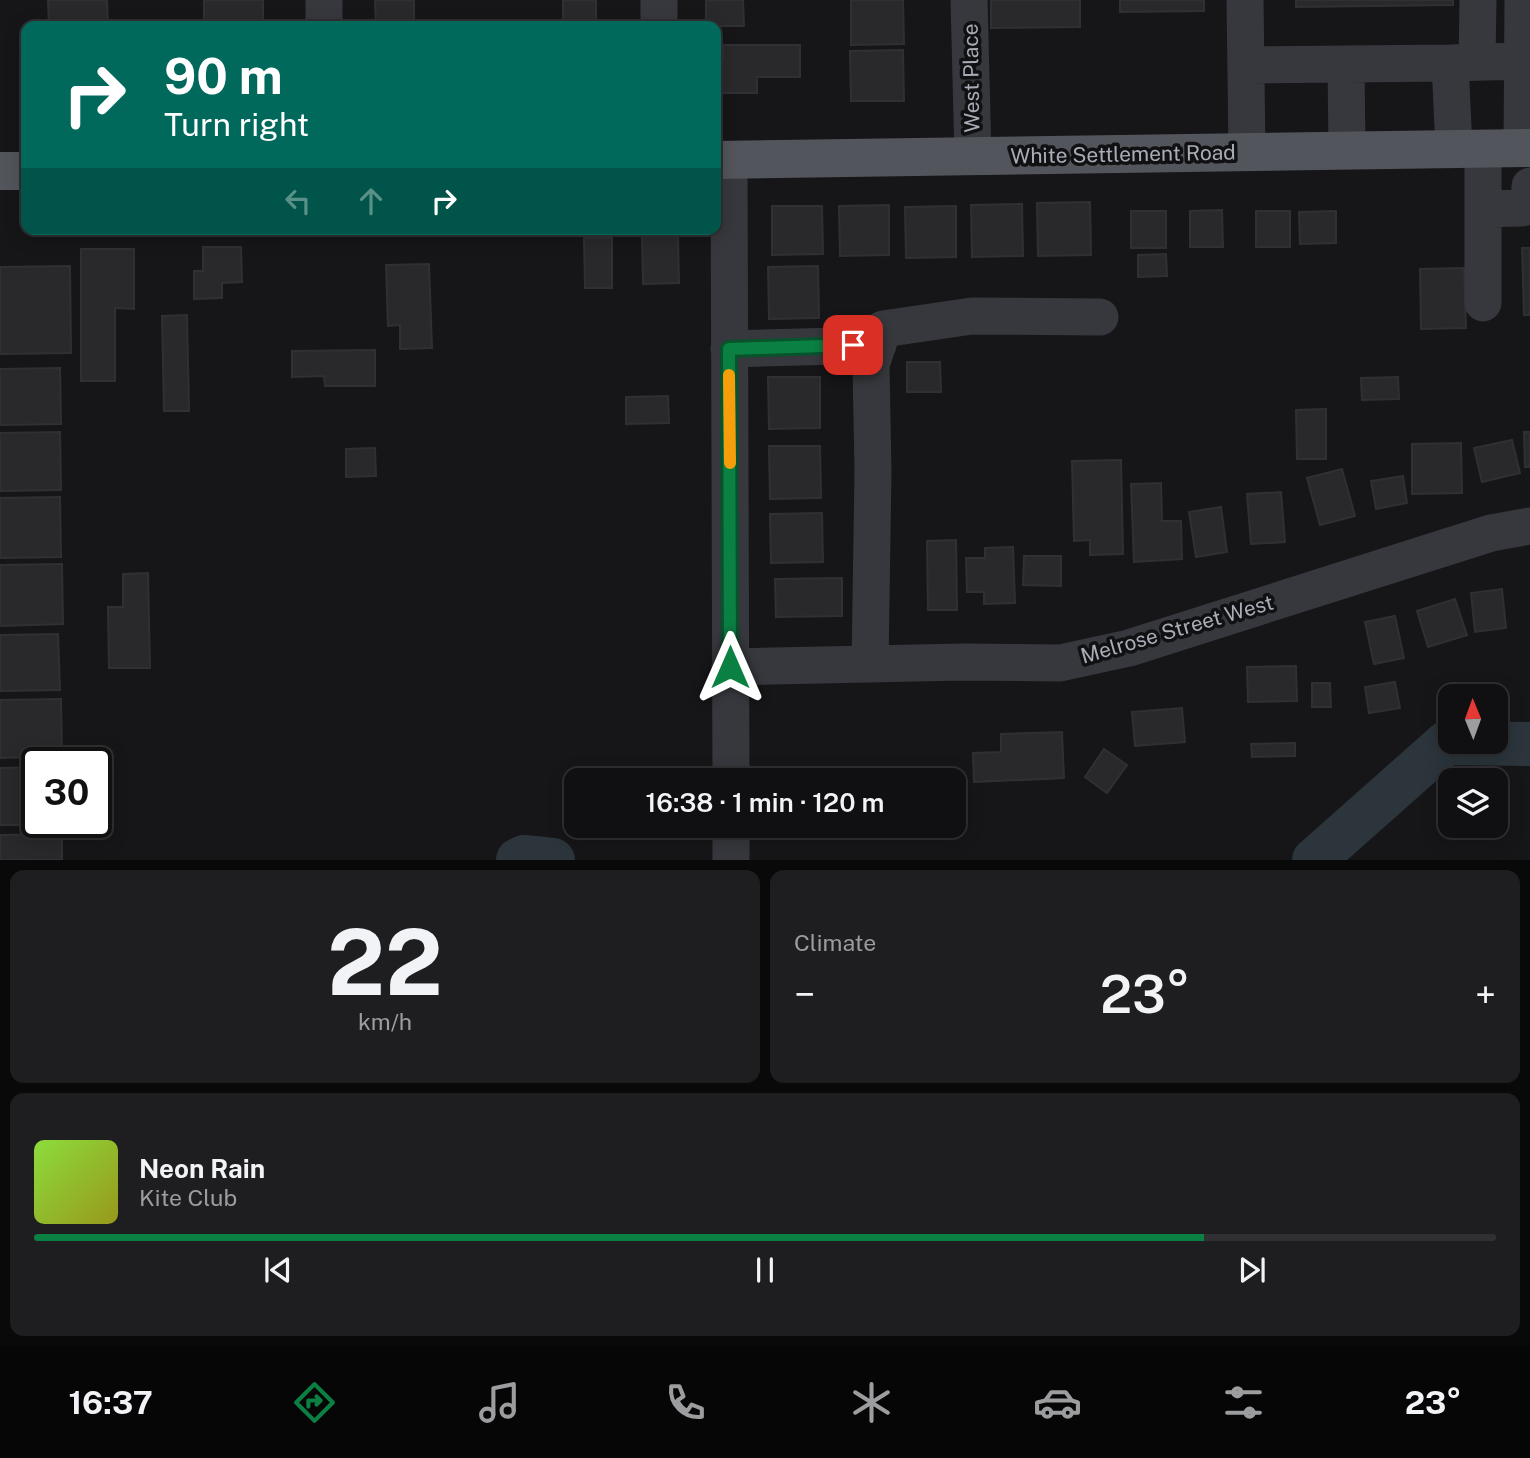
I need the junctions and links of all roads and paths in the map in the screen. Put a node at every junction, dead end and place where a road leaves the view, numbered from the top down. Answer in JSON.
{"nodes":[{"id":1,"x":324,"y":0,"type":"edge"},
{"id":2,"x":659,"y":0,"type":"edge"},
{"id":3,"x":969,"y":0,"type":"edge"},
{"id":4,"x":1245,"y":0,"type":"edge"},
{"id":5,"x":1478,"y":0,"type":"edge"},
{"id":6,"x":1523,"y":0,"type":"edge"},
{"id":7,"x":324,"y":21,"type":"edge"},
{"id":8,"x":659,"y":21,"type":"edge"},
{"id":9,"x":1522,"y":61,"type":"junction"},
{"id":10,"x":1463,"y":62,"type":"junction"},
{"id":11,"x":1346,"y":64,"type":"junction"},
{"id":12,"x":1246,"y":65,"type":"junction"},
{"id":13,"x":1526,"y":148,"type":"edge"},
{"id":14,"x":1468,"y":149,"type":"junction"},
{"id":15,"x":1348,"y":150,"type":"junction"},
{"id":16,"x":1247,"y":152,"type":"junction"},
{"id":17,"x":973,"y":156,"type":"junction"},
{"id":18,"x":722,"y":160,"type":"edge"},
{"id":19,"x":0,"y":171,"type":"edge"},
{"id":20,"x":21,"y":171,"type":"edge"},
{"id":21,"x":1530,"y":186,"type":"edge"},
{"id":22,"x":1483,"y":209,"type":"junction"},
{"id":23,"x":1483,"y":303,"type":"dead end"},
{"id":24,"x":1100,"y":317,"type":"dead end"},
{"id":25,"x":878,"y":345,"type":"junction"},
{"id":26,"x":729,"y":349,"type":"junction"},
{"id":27,"x":1530,"y":526,"type":"edge"},
{"id":28,"x":870,"y":664,"type":"junction"},
{"id":29,"x":730,"y":667,"type":"junction"},
{"id":30,"x":731,"y":768,"type":"edge"},
{"id":31,"x":731,"y":838,"type":"edge"},
{"id":32,"x":731,"y":859,"type":"edge"}],
"edges":[{"from":1,"to":7,"type":"street"},
{"from":2,"to":8,"type":"street"},
{"from":3,"to":17,"type":"street","name":"West Place"},
{"from":4,"to":12,"type":"street"},
{"from":5,"to":10,"type":"street"},
{"from":6,"to":9,"type":"street"},
{"from":9,"to":10,"type":"street"},
{"from":9,"to":13,"type":"street"},
{"from":10,"to":11,"type":"street"},
{"from":10,"to":14,"type":"street"},
{"from":11,"to":12,"type":"street"},
{"from":11,"to":15,"type":"street"},
{"from":12,"to":16,"type":"street"},
{"from":13,"to":14,"type":"main road","name":"White Settlement Road"},
{"from":14,"to":15,"type":"main road","name":"White Settlement Road"},
{"from":14,"to":22,"type":"street"},
{"from":15,"to":16,"type":"main road","name":"White Settlement Road"},
{"from":16,"to":17,"type":"main road","name":"White Settlement Road"},
{"from":17,"to":18,"type":"main road","name":"White Settlement Road"},
{"from":18,"to":26,"type":"street"},
{"from":19,"to":20,"type":"main road"},
{"from":21,"to":22,"type":"street"},
{"from":22,"to":23,"type":"street"},
{"from":24,"to":25,"type":"street"},
{"from":25,"to":26,"type":"street"},
{"from":25,"to":28,"type":"street"},
{"from":26,"to":29,"type":"street"},
{"from":27,"to":28,"type":"street","name":"Melrose Street West"},
{"from":28,"to":29,"type":"street","name":"Melrose Street West"},
{"from":29,"to":30,"type":"street"},
{"from":31,"to":32,"type":"street"}]}
